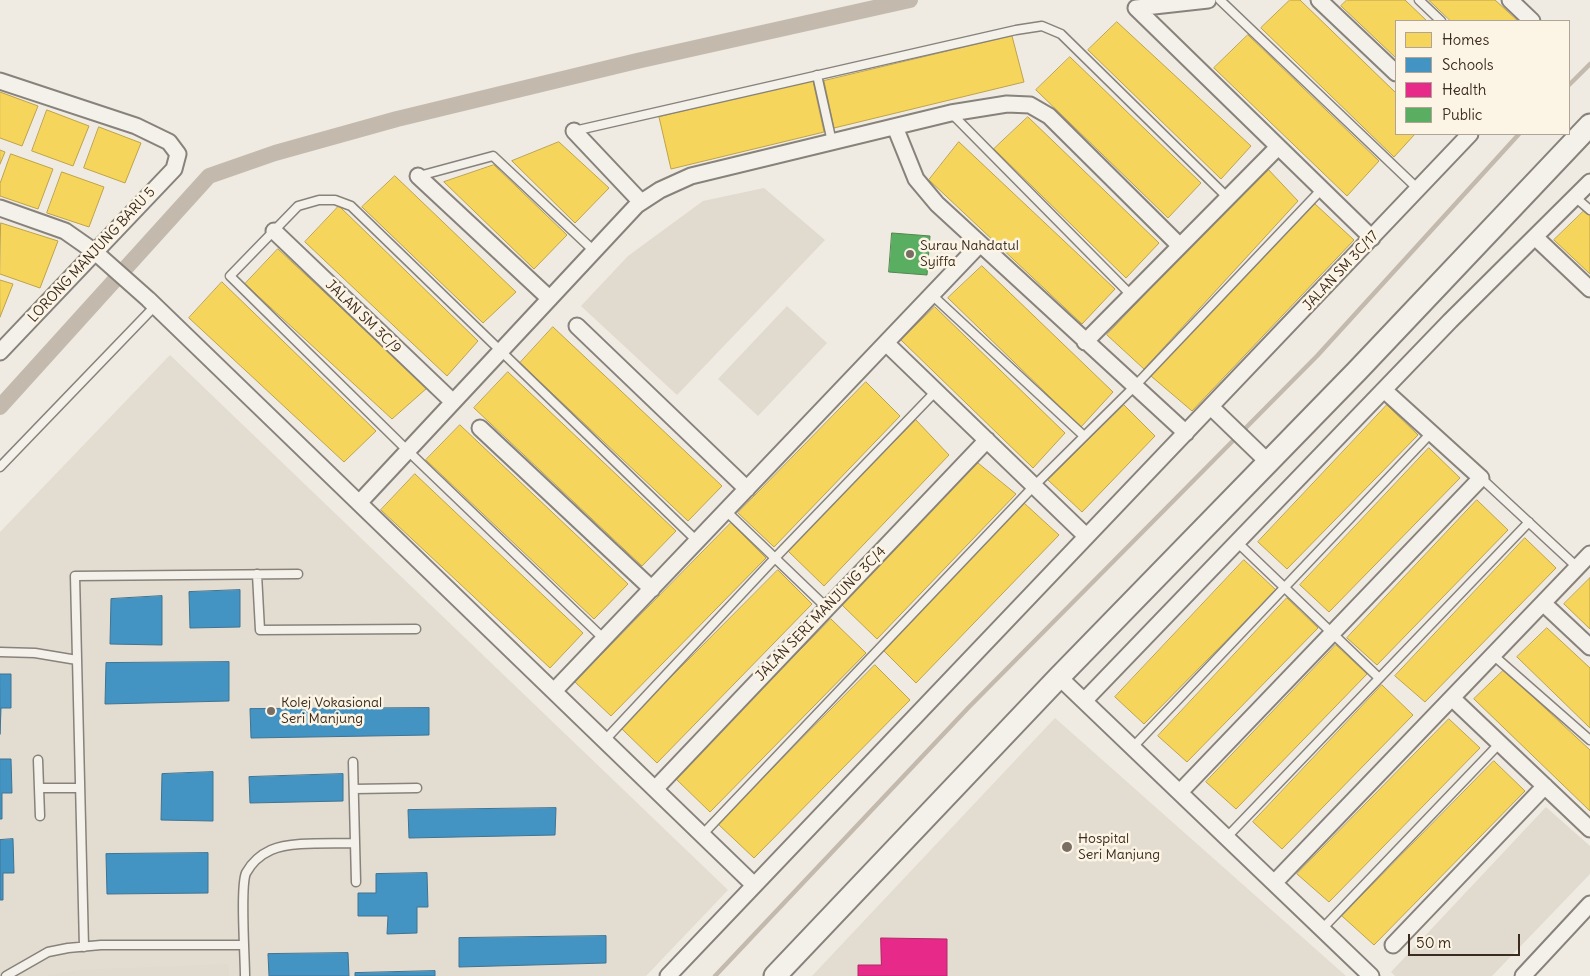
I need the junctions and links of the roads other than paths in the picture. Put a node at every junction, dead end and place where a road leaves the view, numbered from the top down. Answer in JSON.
{"nodes":[{"id":1,"x":1208,"y":0,"type":"edge"},
{"id":2,"x":1220,"y":0,"type":"edge"},
{"id":3,"x":1319,"y":0,"type":"edge"},
{"id":4,"x":1418,"y":0,"type":"edge"},
{"id":5,"x":1510,"y":0,"type":"edge"},
{"id":6,"x":1132,"y":4,"type":"edge"},
{"id":7,"x":1440,"y":20,"type":"edge"},
{"id":8,"x":1531,"y":20,"type":"edge"},
{"id":9,"x":1395,"y":73,"type":"edge"},
{"id":10,"x":817,"y":75,"type":"junction"},
{"id":11,"x":0,"y":81,"type":"edge"},
{"id":12,"x":951,"y":113,"type":"junction"},
{"id":13,"x":1590,"y":125,"type":"edge"},
{"id":14,"x":895,"y":127,"type":"junction"},
{"id":15,"x":574,"y":131,"type":"joint"},
{"id":16,"x":1465,"y":135,"type":"edge"},
{"id":17,"x":832,"y":142,"type":"junction"},
{"id":18,"x":1278,"y":147,"type":"junction"},
{"id":19,"x":418,"y":176,"type":"joint"},
{"id":20,"x":1590,"y":182,"type":"edge"},
{"id":21,"x":1418,"y":188,"type":"junction"},
{"id":22,"x":1322,"y":189,"type":"junction"},
{"id":23,"x":1227,"y":197,"type":"junction"},
{"id":24,"x":1575,"y":197,"type":"junction"},
{"id":25,"x":641,"y":202,"type":"junction"},
{"id":26,"x":0,"y":208,"type":"edge"},
{"id":27,"x":1590,"y":210,"type":"edge"},
{"id":28,"x":274,"y":231,"type":"junction"},
{"id":29,"x":1535,"y":237,"type":"junction"},
{"id":30,"x":1372,"y":238,"type":"junction"},
{"id":31,"x":980,"y":244,"type":"junction"},
{"id":32,"x":1178,"y":245,"type":"junction"},
{"id":33,"x":594,"y":250,"type":"junction"},
{"id":34,"x":95,"y":252,"type":"junction"},
{"id":35,"x":1590,"y":289,"type":"edge"},
{"id":36,"x":932,"y":295,"type":"junction"},
{"id":37,"x":1131,"y":295,"type":"junction"},
{"id":38,"x":549,"y":298,"type":"junction"},
{"id":39,"x":152,"y":302,"type":"junction"},
{"id":40,"x":577,"y":326,"type":"dead end"},
{"id":41,"x":1085,"y":342,"type":"junction"},
{"id":42,"x":886,"y":343,"type":"junction"},
{"id":43,"x":3,"y":345,"type":"edge"},
{"id":44,"x":500,"y":351,"type":"junction"},
{"id":45,"x":1134,"y":387,"type":"junction"},
{"id":46,"x":1384,"y":390,"type":"junction"},
{"id":47,"x":936,"y":391,"type":"junction"},
{"id":48,"x":453,"y":402,"type":"junction"},
{"id":49,"x":1211,"y":407,"type":"junction"},
{"id":50,"x":480,"y":428,"type":"dead end"},
{"id":51,"x":1186,"y":433,"type":"junction"},
{"id":52,"x":1431,"y":433,"type":"junction"},
{"id":53,"x":1084,"y":436,"type":"junction"},
{"id":54,"x":986,"y":440,"type":"junction"},
{"id":55,"x":408,"y":451,"type":"junction"},
{"id":56,"x":1261,"y":455,"type":"junction"},
{"id":57,"x":0,"y":467,"type":"edge"},
{"id":58,"x":1481,"y":478,"type":"junction"},
{"id":59,"x":1034,"y":486,"type":"junction"},
{"id":60,"x":747,"y":489,"type":"junction"},
{"id":61,"x":360,"y":503,"type":"junction"},
{"id":62,"x":726,"y":510,"type":"junction"},
{"id":63,"x":1529,"y":522,"type":"junction"},
{"id":64,"x":1086,"y":536,"type":"junction"},
{"id":65,"x":697,"y":541,"type":"junction"},
{"id":66,"x":1237,"y":542,"type":"junction"},
{"id":67,"x":775,"y":558,"type":"junction"},
{"id":68,"x":1586,"y":561,"type":"edge"},
{"id":69,"x":257,"y":574,"type":"junction"},
{"id":70,"x":298,"y":574,"type":"dead end"},
{"id":71,"x":1285,"y":587,"type":"junction"},
{"id":72,"x":652,"y":589,"type":"junction"},
{"id":73,"x":1543,"y":603,"type":"junction"},
{"id":74,"x":827,"y":608,"type":"junction"},
{"id":75,"x":416,"y":629,"type":"dead end"},
{"id":76,"x":1332,"y":634,"type":"junction"},
{"id":77,"x":604,"y":639,"type":"junction"},
{"id":78,"x":1590,"y":648,"type":"edge"},
{"id":79,"x":0,"y":652,"type":"edge"},
{"id":80,"x":1493,"y":655,"type":"junction"},
{"id":81,"x":77,"y":660,"type":"junction"},
{"id":82,"x":1058,"y":677,"type":"junction"},
{"id":83,"x":1380,"y":678,"type":"junction"},
{"id":84,"x":554,"y":691,"type":"junction"},
{"id":85,"x":1452,"y":698,"type":"junction"},
{"id":86,"x":1084,"y":701,"type":"junction"},
{"id":87,"x":604,"y":740,"type":"junction"},
{"id":88,"x":1590,"y":740,"type":"edge"},
{"id":89,"x":1500,"y":743,"type":"junction"},
{"id":90,"x":1133,"y":747,"type":"junction"},
{"id":91,"x":38,"y":760,"type":"dead end"},
{"id":92,"x":353,"y":762,"type":"dead end"},
{"id":93,"x":1546,"y":786,"type":"junction"},
{"id":94,"x":39,"y":788,"type":"junction"},
{"id":95,"x":80,"y":788,"type":"junction"},
{"id":96,"x":417,"y":788,"type":"dead end"},
{"id":97,"x":354,"y":789,"type":"junction"},
{"id":98,"x":655,"y":789,"type":"junction"},
{"id":99,"x":1180,"y":792,"type":"junction"},
{"id":100,"x":40,"y":816,"type":"dead end"},
{"id":101,"x":1590,"y":829,"type":"edge"},
{"id":102,"x":702,"y":835,"type":"junction"},
{"id":103,"x":1227,"y":837,"type":"junction"},
{"id":104,"x":355,"y":843,"type":"junction"},
{"id":105,"x":356,"y":882,"type":"dead end"},
{"id":106,"x":1274,"y":882,"type":"junction"},
{"id":107,"x":754,"y":885,"type":"junction"},
{"id":108,"x":1590,"y":904,"type":"edge"},
{"id":109,"x":1322,"y":929,"type":"junction"},
{"id":110,"x":244,"y":945,"type":"junction"},
{"id":111,"x":1393,"y":945,"type":"dead end"},
{"id":112,"x":84,"y":947,"type":"junction"},
{"id":113,"x":6,"y":976,"type":"edge"},
{"id":114,"x":245,"y":976,"type":"edge"},
{"id":115,"x":668,"y":976,"type":"edge"},
{"id":116,"x":775,"y":976,"type":"edge"},
{"id":117,"x":1371,"y":976,"type":"edge"},
{"id":118,"x":1523,"y":976,"type":"edge"}],
"edges":[{"from":1,"to":6,"type":"street"},
{"from":2,"to":21,"type":"lane"},
{"from":3,"to":9,"type":"street"},
{"from":4,"to":7,"type":"lane"},
{"from":5,"to":8,"type":"street"},
{"from":6,"to":18,"type":"street"},
{"from":10,"to":15,"type":"lane"},
{"from":10,"to":17,"type":"lane"},
{"from":10,"to":23,"type":"lane"},
{"from":11,"to":34,"type":"street","name":"LORONG MANJUNG BARU 5"},
{"from":12,"to":14,"type":"street"},
{"from":12,"to":32,"type":"street"},
{"from":12,"to":37,"type":"lane"},
{"from":13,"to":56,"type":"street"},
{"from":14,"to":17,"type":"street"},
{"from":14,"to":31,"type":"street"},
{"from":15,"to":25,"type":"street"},
{"from":16,"to":21,"type":"street","name":"JALAN SM 3C/17"},
{"from":17,"to":25,"type":"street"},
{"from":18,"to":22,"type":"street"},
{"from":18,"to":23,"type":"street"},
{"from":19,"to":33,"type":"lane"},
{"from":19,"to":38,"type":"street"},
{"from":20,"to":24,"type":"street"},
{"from":21,"to":30,"type":"street","name":"JALAN SM 3C/17"},
{"from":22,"to":30,"type":"street"},
{"from":22,"to":45,"type":"lane"},
{"from":23,"to":32,"type":"street"},
{"from":24,"to":27,"type":"lane"},
{"from":24,"to":29,"type":"street"},
{"from":25,"to":33,"type":"street"},
{"from":26,"to":34,"type":"street"},
{"from":28,"to":44,"type":"lane"},
{"from":28,"to":48,"type":"street","name":"JALAN SM 3C/9"},
{"from":28,"to":55,"type":"lane"},
{"from":29,"to":35,"type":"street"},
{"from":29,"to":46,"type":"street"},
{"from":30,"to":49,"type":"street","name":"JALAN SM 3C/17"},
{"from":31,"to":36,"type":"street"},
{"from":31,"to":41,"type":"street"},
{"from":32,"to":37,"type":"street"},
{"from":33,"to":38,"type":"street"},
{"from":34,"to":39,"type":"street"},
{"from":34,"to":43,"type":"street","name":"LORONG MANJUNG BARU 5"},
{"from":36,"to":42,"type":"street"},
{"from":36,"to":53,"type":"lane"},
{"from":37,"to":41,"type":"street"},
{"from":38,"to":44,"type":"street"},
{"from":39,"to":57,"type":"lane"},
{"from":39,"to":61,"type":"street"},
{"from":40,"to":60,"type":"street"},
{"from":41,"to":45,"type":"street"},
{"from":42,"to":47,"type":"street"},
{"from":42,"to":60,"type":"street"},
{"from":44,"to":48,"type":"street"},
{"from":44,"to":65,"type":"lane"},
{"from":45,"to":51,"type":"street"},
{"from":45,"to":53,"type":"lane"},
{"from":46,"to":52,"type":"street"},
{"from":46,"to":66,"type":"street"},
{"from":47,"to":54,"type":"street"},
{"from":47,"to":67,"type":"lane"},
{"from":48,"to":55,"type":"street"},
{"from":49,"to":51,"type":"street","name":"JALAN SM 3C/17"},
{"from":49,"to":56,"type":"street"},
{"from":50,"to":72,"type":"street"},
{"from":51,"to":64,"type":"street","name":"JALAN SM 3C/17"},
{"from":52,"to":58,"type":"street"},
{"from":52,"to":71,"type":"lane"},
{"from":53,"to":59,"type":"lane"},
{"from":54,"to":59,"type":"street"},
{"from":54,"to":74,"type":"street","name":"JALAN SERI MANJUNG 3C/4"},
{"from":55,"to":61,"type":"street"},
{"from":55,"to":77,"type":"lane"},
{"from":56,"to":82,"type":"street"},
{"from":58,"to":63,"type":"lane"},
{"from":58,"to":76,"type":"street"},
{"from":59,"to":64,"type":"street"},
{"from":59,"to":102,"type":"lane"},
{"from":60,"to":62,"type":"street"},
{"from":61,"to":84,"type":"street"},
{"from":62,"to":65,"type":"street"},
{"from":62,"to":67,"type":"lane"},
{"from":63,"to":68,"type":"lane"},
{"from":63,"to":83,"type":"lane"},
{"from":64,"to":107,"type":"street","name":"JALAN SM 3C/17"},
{"from":65,"to":72,"type":"street"},
{"from":66,"to":71,"type":"lane"},
{"from":66,"to":86,"type":"street"},
{"from":67,"to":74,"type":"lane"},
{"from":67,"to":87,"type":"lane"},
{"from":68,"to":73,"type":"street"},
{"from":69,"to":70,"type":"lane"},
{"from":69,"to":75,"type":"lane"},
{"from":69,"to":81,"type":"lane"},
{"from":71,"to":76,"type":"lane"},
{"from":71,"to":90,"type":"lane"},
{"from":72,"to":77,"type":"street"},
{"from":73,"to":78,"type":"street"},
{"from":73,"to":80,"type":"street"},
{"from":74,"to":98,"type":"street","name":"JALAN SERI MANJUNG 3C/4"},
{"from":76,"to":83,"type":"lane"},
{"from":76,"to":99,"type":"street"},
{"from":77,"to":84,"type":"street"},
{"from":79,"to":81,"type":"lane"},
{"from":80,"to":85,"type":"street"},
{"from":80,"to":88,"type":"lane"},
{"from":81,"to":95,"type":"lane"},
{"from":82,"to":86,"type":"street"},
{"from":82,"to":116,"type":"street"},
{"from":83,"to":103,"type":"lane"},
{"from":84,"to":87,"type":"street"},
{"from":85,"to":89,"type":"street"},
{"from":85,"to":106,"type":"street"},
{"from":86,"to":90,"type":"street"},
{"from":87,"to":98,"type":"street"},
{"from":89,"to":93,"type":"street"},
{"from":89,"to":109,"type":"lane"},
{"from":90,"to":99,"type":"street"},
{"from":91,"to":94,"type":"lane"},
{"from":92,"to":97,"type":"lane"},
{"from":93,"to":101,"type":"street"},
{"from":93,"to":111,"type":"street"},
{"from":94,"to":95,"type":"lane"},
{"from":94,"to":100,"type":"lane"},
{"from":95,"to":112,"type":"lane"},
{"from":96,"to":97,"type":"lane"},
{"from":97,"to":104,"type":"lane"},
{"from":98,"to":102,"type":"street"},
{"from":99,"to":103,"type":"street"},
{"from":102,"to":107,"type":"street"},
{"from":103,"to":106,"type":"street"},
{"from":104,"to":105,"type":"lane"},
{"from":104,"to":110,"type":"lane"},
{"from":106,"to":109,"type":"street"},
{"from":107,"to":115,"type":"street","name":"JALAN SM 3C/17"},
{"from":108,"to":118,"type":"street"},
{"from":109,"to":117,"type":"street"},
{"from":110,"to":112,"type":"lane"},
{"from":110,"to":114,"type":"lane"},
{"from":112,"to":113,"type":"lane"}]}
